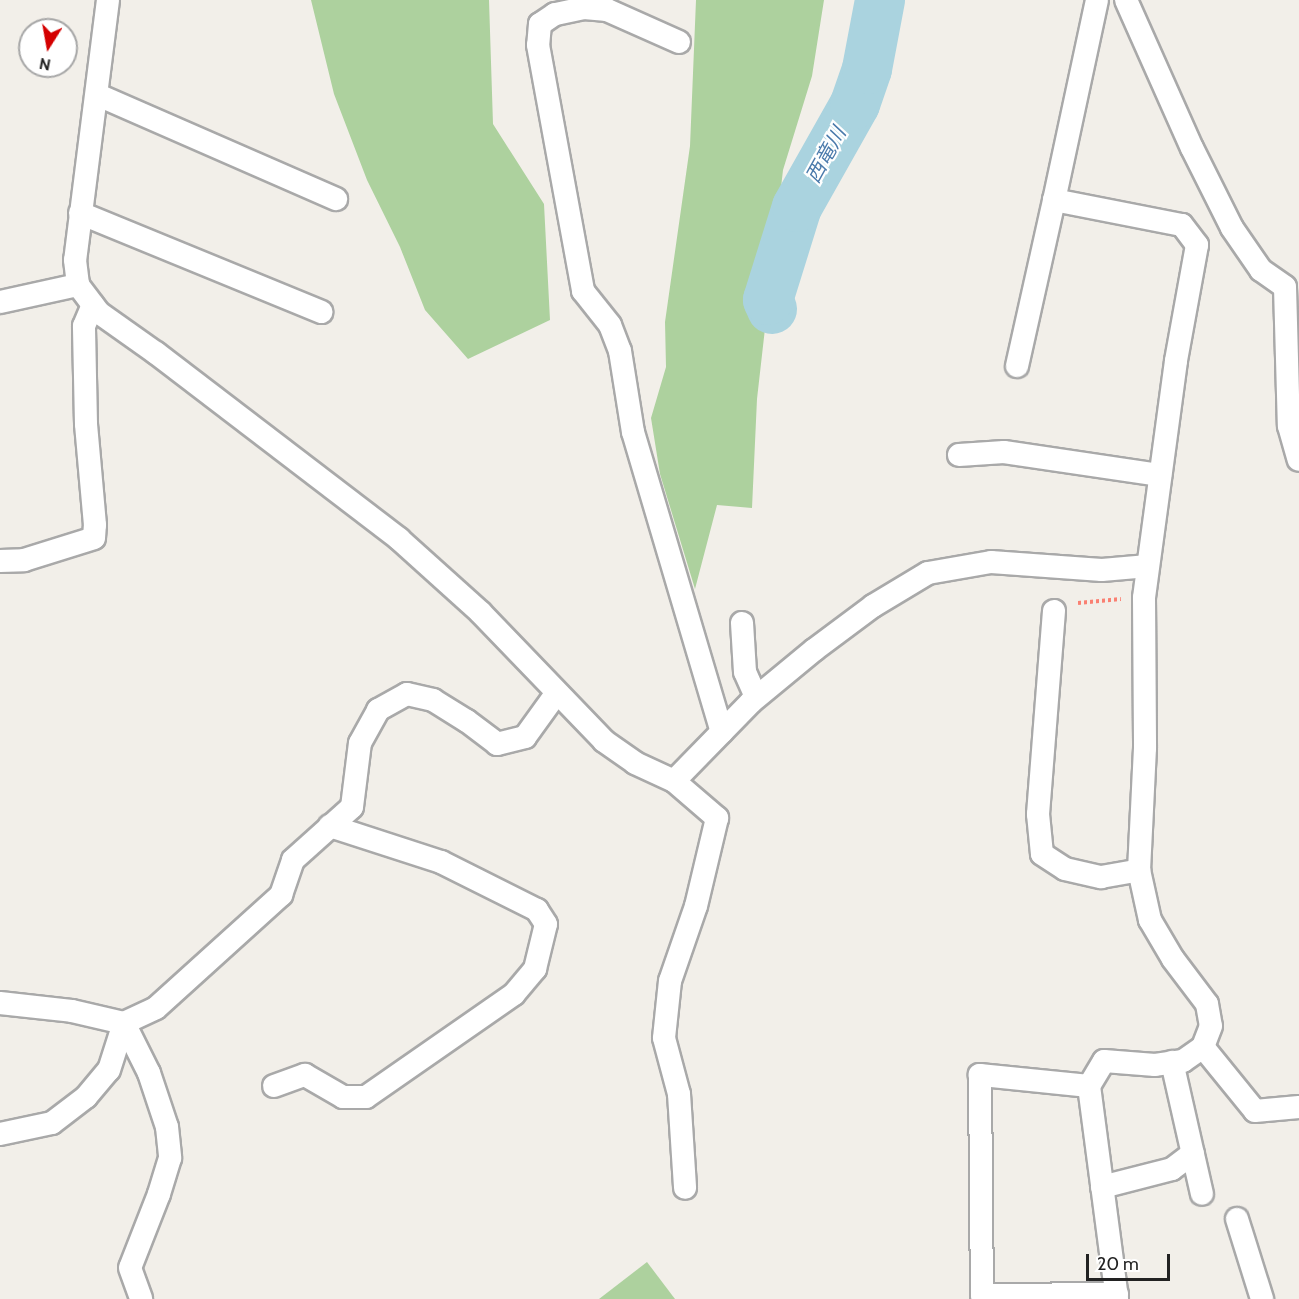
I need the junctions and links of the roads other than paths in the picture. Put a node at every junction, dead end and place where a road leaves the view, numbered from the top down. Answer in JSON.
{"nodes":[{"id":1,"x":108,"y":0,"type":"edge"},
{"id":2,"x":1097,"y":0,"type":"edge"},
{"id":3,"x":1126,"y":0,"type":"edge"},
{"id":4,"x":679,"y":42,"type":"dead end"},
{"id":5,"x":98,"y":95,"type":"junction"},
{"id":6,"x":336,"y":199,"type":"dead end"},
{"id":7,"x":1054,"y":200,"type":"junction"},
{"id":8,"x":80,"y":213,"type":"junction"},
{"id":9,"x":78,"y":285,"type":"junction"},
{"id":10,"x":0,"y":302,"type":"edge"},
{"id":11,"x":93,"y":305,"type":"junction"},
{"id":12,"x":321,"y":312,"type":"dead end"},
{"id":13,"x":1017,"y":366,"type":"dead end"},
{"id":14,"x":959,"y":455,"type":"dead end"},
{"id":15,"x":1299,"y":460,"type":"edge"},
{"id":16,"x":1160,"y":475,"type":"junction"},
{"id":17,"x":0,"y":561,"type":"edge"},
{"id":18,"x":1148,"y":566,"type":"junction"},
{"id":19,"x":1054,"y":611,"type":"road end"},
{"id":20,"x":742,"y":624,"type":"dead end"},
{"id":21,"x":556,"y":694,"type":"junction"},
{"id":22,"x":756,"y":697,"type":"junction"},
{"id":23,"x":722,"y":732,"type":"junction"},
{"id":24,"x":674,"y":781,"type":"junction"},
{"id":25,"x":330,"y":826,"type":"junction"},
{"id":26,"x":1139,"y":870,"type":"junction"},
{"id":27,"x":0,"y":1003,"type":"edge"},
{"id":28,"x":124,"y":1023,"type":"junction"},
{"id":29,"x":1203,"y":1047,"type":"junction"},
{"id":30,"x":1172,"y":1062,"type":"junction"},
{"id":31,"x":274,"y":1086,"type":"dead end"},
{"id":32,"x":1089,"y":1086,"type":"junction"},
{"id":33,"x":1299,"y":1107,"type":"edge"},
{"id":34,"x":0,"y":1134,"type":"edge"},
{"id":35,"x":1193,"y":1153,"type":"junction"},
{"id":36,"x":1102,"y":1187,"type":"junction"},
{"id":37,"x":685,"y":1188,"type":"dead end"},
{"id":38,"x":1202,"y":1194,"type":"dead end"},
{"id":39,"x":1237,"y":1219,"type":"dead end"},
{"id":40,"x":977,"y":1297,"type":"edge"},
{"id":41,"x":1117,"y":1297,"type":"edge"},
{"id":42,"x":141,"y":1299,"type":"edge"},
{"id":43,"x":1262,"y":1299,"type":"edge"}],
"edges":[{"from":1,"to":5,"type":"street"},
{"from":2,"to":7,"type":"street"},
{"from":3,"to":15,"type":"street"},
{"from":4,"to":23,"type":"street"},
{"from":5,"to":6,"type":"street"},
{"from":5,"to":8,"type":"street"},
{"from":7,"to":13,"type":"street"},
{"from":7,"to":16,"type":"street"},
{"from":8,"to":9,"type":"street"},
{"from":8,"to":12,"type":"street"},
{"from":9,"to":10,"type":"street"},
{"from":9,"to":11,"type":"street"},
{"from":11,"to":17,"type":"street"},
{"from":11,"to":21,"type":"street"},
{"from":14,"to":16,"type":"street"},
{"from":16,"to":18,"type":"street"},
{"from":18,"to":22,"type":"street"},
{"from":18,"to":26,"type":"street"},
{"from":19,"to":26,"type":"street"},
{"from":20,"to":22,"type":"street"},
{"from":21,"to":24,"type":"street"},
{"from":21,"to":25,"type":"street"},
{"from":22,"to":23,"type":"street"},
{"from":23,"to":24,"type":"street"},
{"from":24,"to":37,"type":"street"},
{"from":25,"to":28,"type":"street"},
{"from":25,"to":31,"type":"street"},
{"from":26,"to":29,"type":"street"},
{"from":27,"to":28,"type":"street"},
{"from":28,"to":34,"type":"street"},
{"from":28,"to":42,"type":"street"},
{"from":29,"to":30,"type":"street"},
{"from":29,"to":33,"type":"street"},
{"from":30,"to":32,"type":"street"},
{"from":30,"to":35,"type":"street"},
{"from":32,"to":36,"type":"street"},
{"from":32,"to":40,"type":"street"},
{"from":35,"to":36,"type":"street"},
{"from":35,"to":38,"type":"street"},
{"from":36,"to":41,"type":"street"},
{"from":39,"to":43,"type":"street"},
{"from":40,"to":41,"type":"street"}]}
